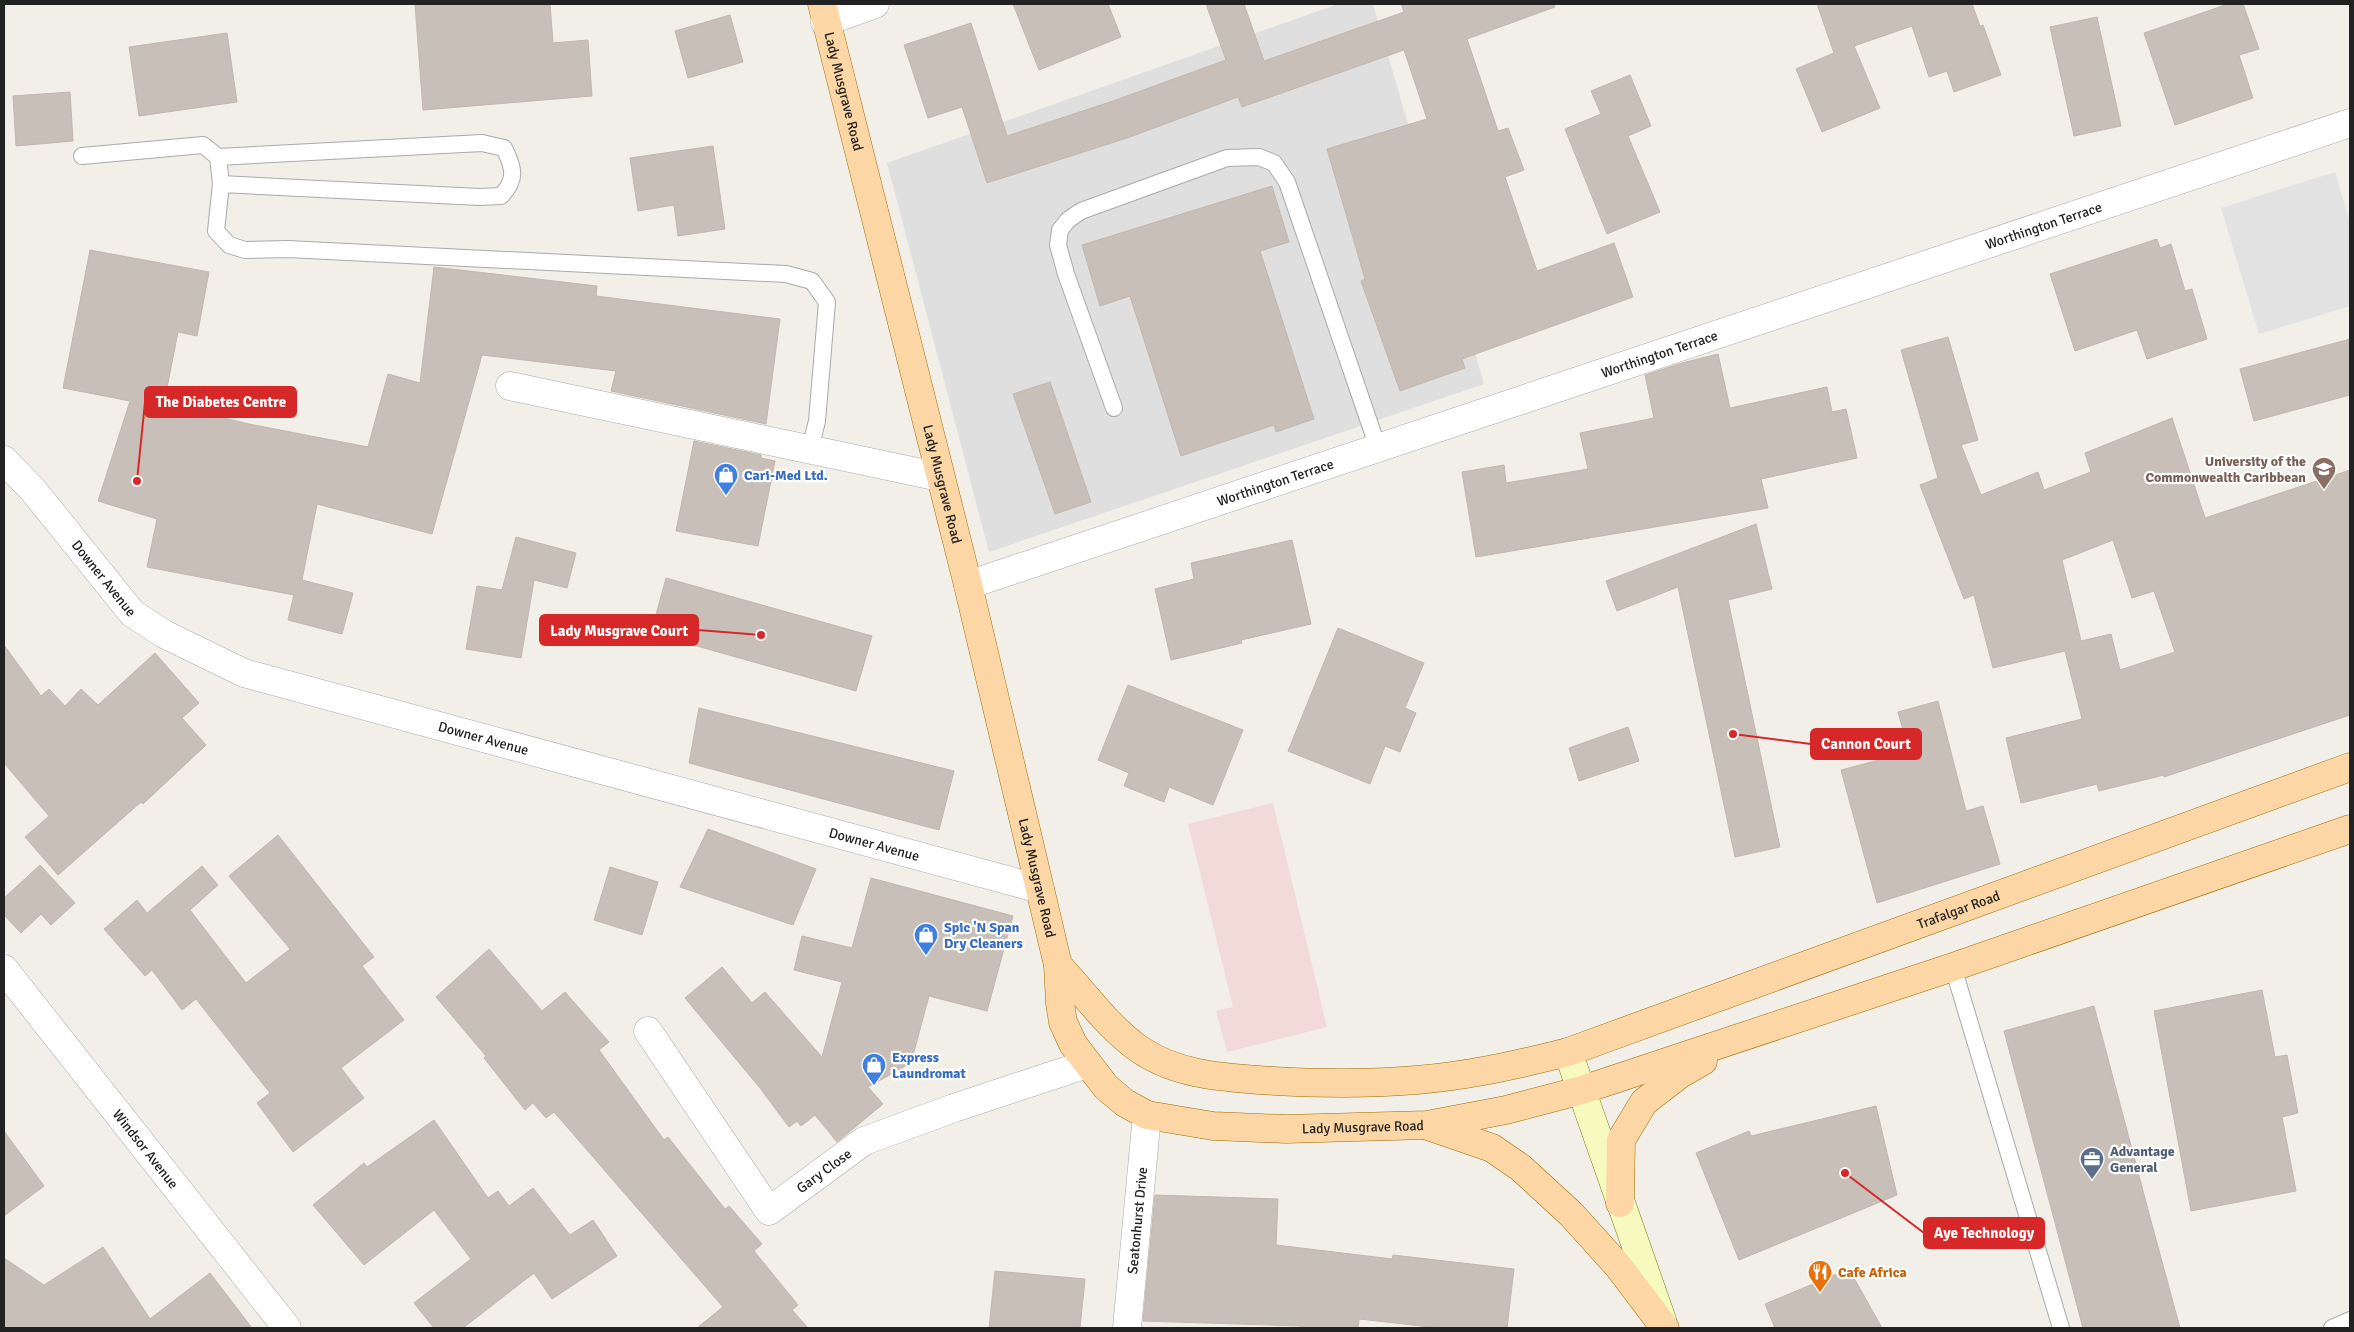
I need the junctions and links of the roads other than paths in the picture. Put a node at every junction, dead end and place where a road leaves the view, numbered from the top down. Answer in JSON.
{"nodes":[{"id":1,"x":875,"y":4,"type":"edge"},
{"id":2,"x":823,"y":13,"type":"edge"},
{"id":3,"x":2350,"y":123,"type":"edge"},
{"id":4,"x":82,"y":156,"type":"dead end"},
{"id":5,"x":218,"y":157,"type":"junction"},
{"id":6,"x":221,"y":184,"type":"junction"},
{"id":7,"x":510,"y":386,"type":"dead end"},
{"id":8,"x":1114,"y":408,"type":"dead end"},
{"id":9,"x":1378,"y":448,"type":"junction"},
{"id":10,"x":810,"y":450,"type":"junction"},
{"id":11,"x":4,"y":460,"type":"edge"},
{"id":12,"x":940,"y":476,"type":"junction"},
{"id":13,"x":968,"y":585,"type":"junction"},
{"id":14,"x":2350,"y":767,"type":"edge"},
{"id":15,"x":2350,"y":829,"type":"edge"},
{"id":16,"x":1040,"y":889,"type":"junction"},
{"id":17,"x":1058,"y":965,"type":"junction"},
{"id":18,"x":1953,"y":967,"type":"junction"},
{"id":19,"x":4,"y":969,"type":"edge"},
{"id":20,"x":648,"y":1031,"type":"dead end"},
{"id":21,"x":1760,"y":1031,"type":"junction"},
{"id":22,"x":1568,"y":1052,"type":"junction"},
{"id":23,"x":1087,"y":1064,"type":"junction"},
{"id":24,"x":1582,"y":1090,"type":"junction"},
{"id":25,"x":1147,"y":1115,"type":"junction"},
{"id":26,"x":1427,"y":1125,"type":"junction"},
{"id":27,"x":1620,"y":1203,"type":"junction"},
{"id":28,"x":2350,"y":1320,"type":"edge"},
{"id":29,"x":287,"y":1328,"type":"edge"},
{"id":30,"x":1127,"y":1328,"type":"edge"},
{"id":31,"x":1665,"y":1328,"type":"edge"},
{"id":32,"x":2061,"y":1328,"type":"edge"},
{"id":33,"x":2332,"y":1328,"type":"edge"}],
"edges":[{"from":1,"to":2,"type":"street"},
{"from":2,"to":12,"type":"main road","name":"Lady Musgrave Road"},
{"from":3,"to":9,"type":"street","name":"Worthington Terrace"},
{"from":4,"to":5,"type":"lane"},
{"from":5,"to":6,"type":"lane"},
{"from":5,"to":6,"type":"lane"},
{"from":6,"to":10,"type":"lane"},
{"from":7,"to":10,"type":"street"},
{"from":8,"to":9,"type":"lane"},
{"from":9,"to":13,"type":"street","name":"Worthington Terrace"},
{"from":10,"to":12,"type":"street"},
{"from":11,"to":16,"type":"street","name":"Downer Avenue"},
{"from":12,"to":13,"type":"main road","name":"Lady Musgrave Road"},
{"from":13,"to":16,"type":"main road","name":"Lady Musgrave Road"},
{"from":14,"to":22,"type":"main road","name":"Trafalgar Road"},
{"from":15,"to":18,"type":"main road"},
{"from":16,"to":17,"type":"main road","name":"Lady Musgrave Road"},
{"from":17,"to":22,"type":"main road","name":"Lady Musgrave Road"},
{"from":17,"to":23,"type":"main road","name":"Lady Musgrave Road"},
{"from":18,"to":21,"type":"main road"},
{"from":18,"to":32,"type":"lane"},
{"from":19,"to":29,"type":"street","name":"Windsor Avenue"},
{"from":20,"to":23,"type":"street","name":"Gary Close"},
{"from":21,"to":24,"type":"main road"},
{"from":21,"to":27,"type":"main road"},
{"from":22,"to":24,"type":"main road"},
{"from":23,"to":25,"type":"main road","name":"Lady Musgrave Road"},
{"from":24,"to":26,"type":"main road","name":"Lady Musgrave Road"},
{"from":24,"to":27,"type":"main road"},
{"from":25,"to":26,"type":"main road","name":"Lady Musgrave Road"},
{"from":25,"to":30,"type":"street","name":"Seatonhurst Drive"},
{"from":26,"to":31,"type":"main road"},
{"from":27,"to":31,"type":"main road"},
{"from":28,"to":33,"type":"lane"}]}
